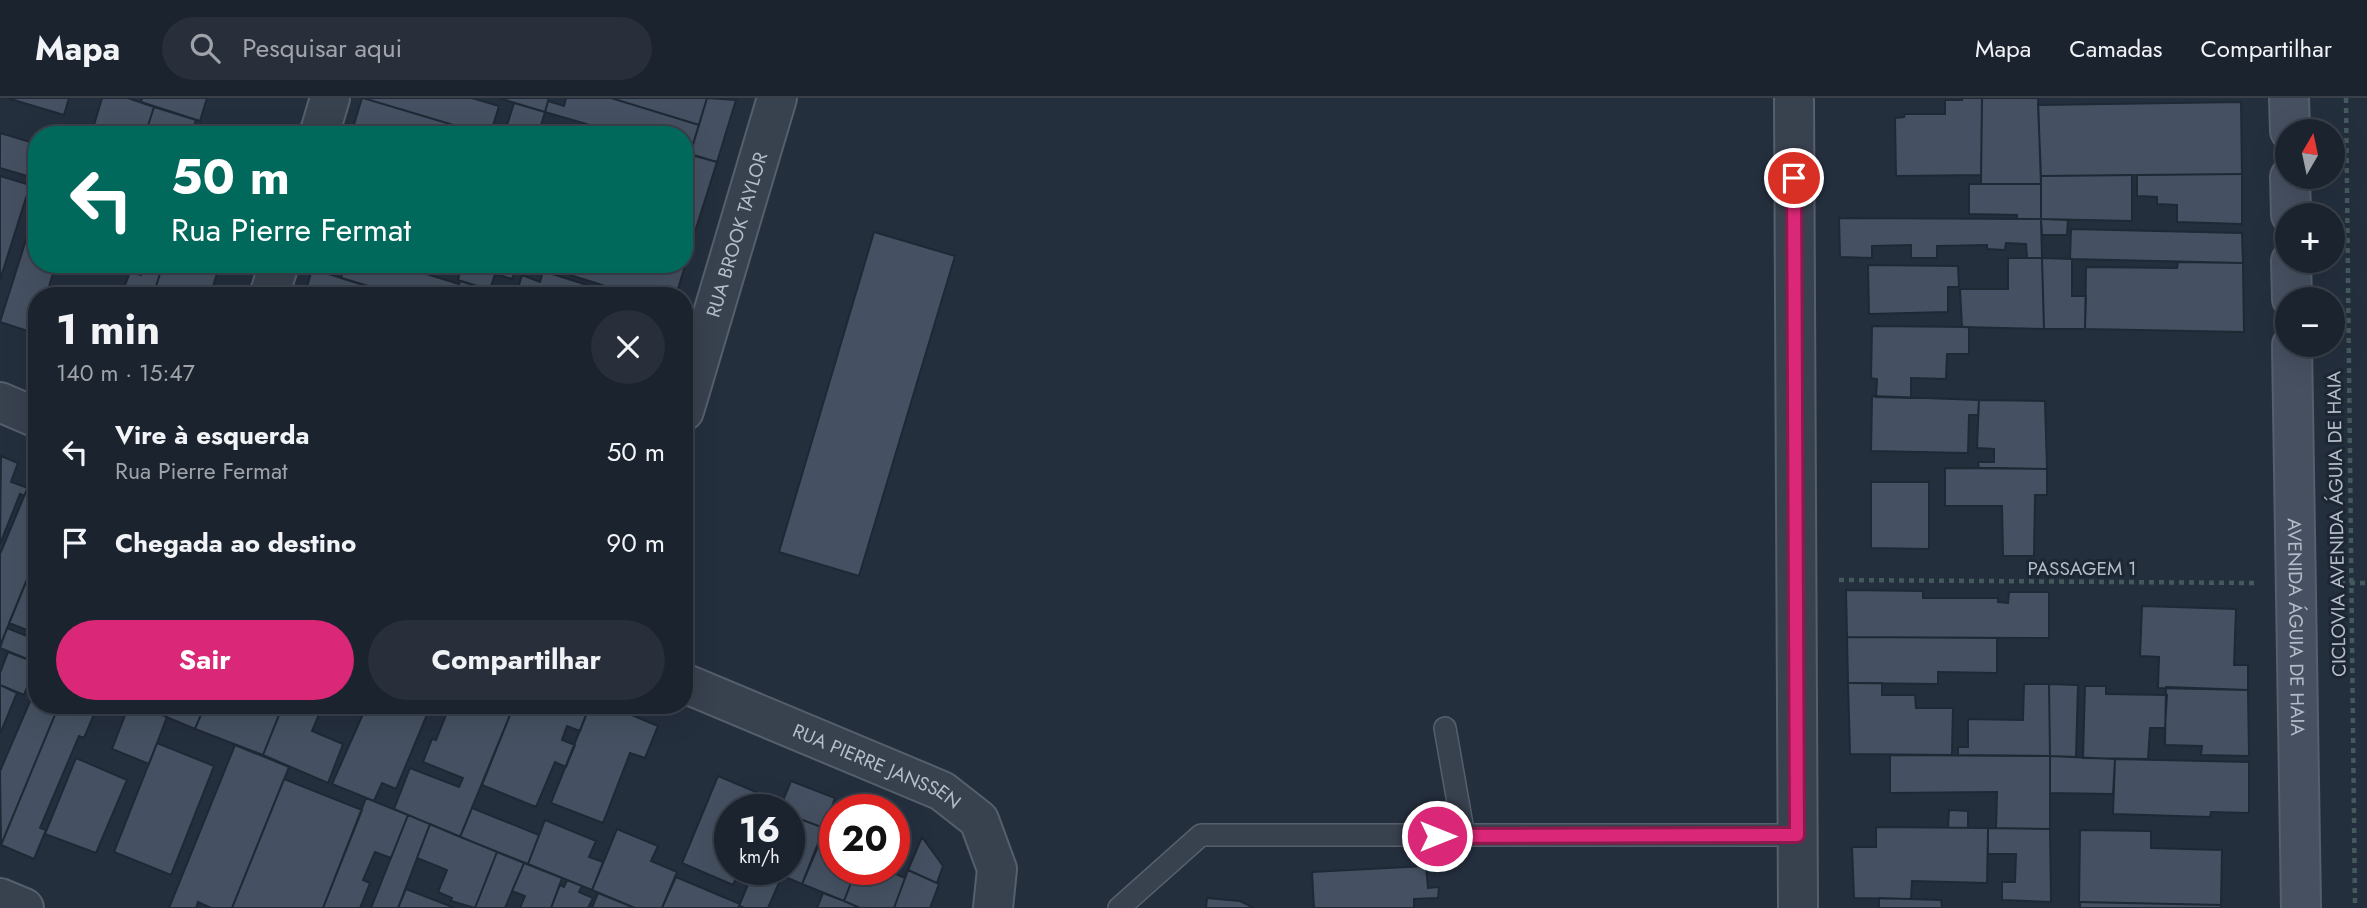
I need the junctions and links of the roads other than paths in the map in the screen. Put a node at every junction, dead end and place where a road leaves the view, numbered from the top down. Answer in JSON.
{"nodes":[{"id":1,"x":330,"y":98,"type":"edge"},
{"id":2,"x":777,"y":98,"type":"edge"},
{"id":3,"x":1794,"y":98,"type":"edge"},
{"id":4,"x":2289,"y":98,"type":"edge"},
{"id":5,"x":2290,"y":119,"type":"edge"},
{"id":6,"x":321,"y":126,"type":"edge"},
{"id":7,"x":2292,"y":357,"type":"edge"},
{"id":8,"x":693,"y":381,"type":"edge"},
{"id":9,"x":0,"y":402,"type":"edge"},
{"id":10,"x":28,"y":414,"type":"edge"},
{"id":11,"x":693,"y":687,"type":"edge"},
{"id":12,"x":1445,"y":728,"type":"dead end"},
{"id":13,"x":1797,"y":835,"type":"junction"},
{"id":14,"x":1464,"y":836,"type":"junction"},
{"id":15,"x":0,"y":898,"type":"edge"},
{"id":16,"x":24,"y":908,"type":"edge"},
{"id":17,"x":993,"y":908,"type":"edge"},
{"id":18,"x":1119,"y":908,"type":"edge"},
{"id":19,"x":1798,"y":908,"type":"edge"},
{"id":20,"x":2301,"y":908,"type":"edge"}],
"edges":[{"from":1,"to":6,"type":"street"},
{"from":2,"to":8,"type":"street","name":"RUA BROOK TAYLOR"},
{"from":3,"to":13,"type":"street"},
{"from":4,"to":5,"type":"main road"},
{"from":7,"to":20,"type":"main road","name":"AVENIDA ÁGUIA DE HAIA"},
{"from":9,"to":10,"type":"street"},
{"from":11,"to":17,"type":"street","name":"RUA PIERRE JANSSEN"},
{"from":12,"to":14,"type":"lane"},
{"from":13,"to":14,"type":"lane"},
{"from":13,"to":19,"type":"street"},
{"from":14,"to":18,"type":"lane"},
{"from":15,"to":16,"type":"street"}]}
